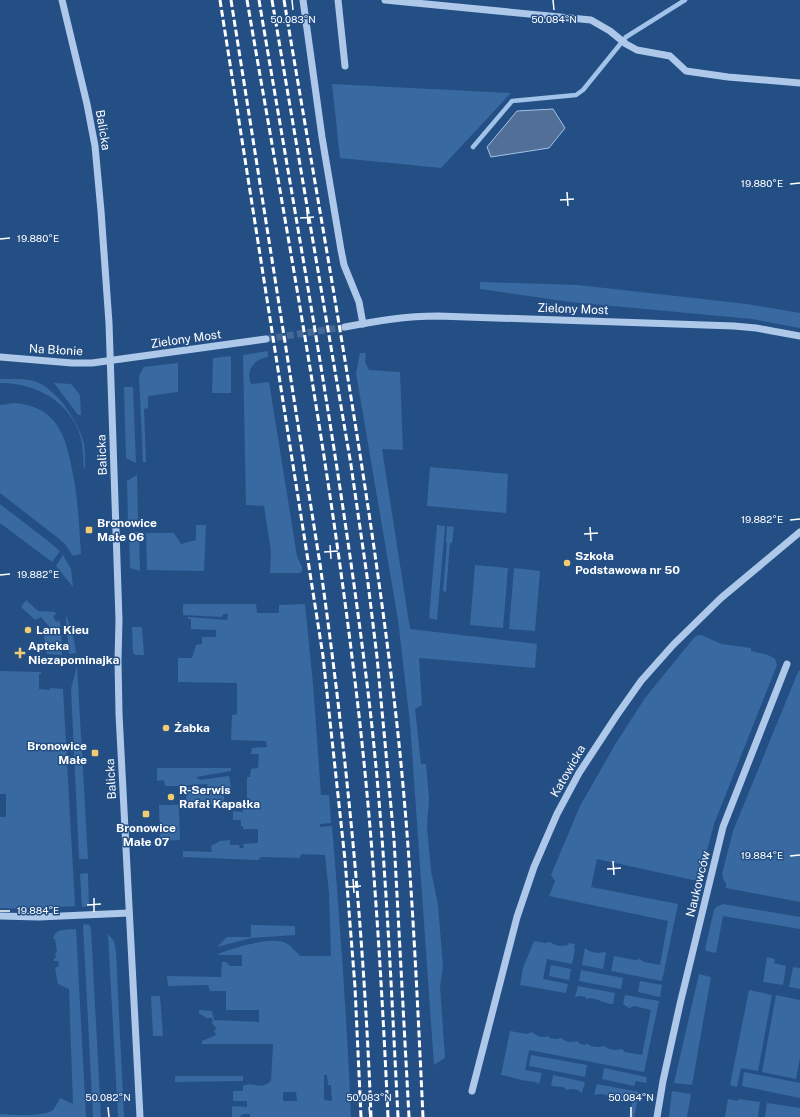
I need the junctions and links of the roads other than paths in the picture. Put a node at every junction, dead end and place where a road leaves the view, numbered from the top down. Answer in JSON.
{"nodes":[{"id":1,"x":62,"y":0,"type":"edge"},
{"id":2,"x":302,"y":0,"type":"edge"},
{"id":3,"x":338,"y":0,"type":"edge"},
{"id":4,"x":385,"y":0,"type":"edge"},
{"id":5,"x":471,"y":4,"type":"edge"},
{"id":6,"x":345,"y":66,"type":"dead end"},
{"id":7,"x":800,"y":83,"type":"edge"},
{"id":8,"x":363,"y":324,"type":"junction"},
{"id":9,"x":345,"y":327,"type":"tunnel mouth"},
{"id":10,"x":800,"y":336,"type":"edge"},
{"id":11,"x":266,"y":339,"type":"tunnel mouth"},
{"id":12,"x":0,"y":357,"type":"edge"},
{"id":13,"x":110,"y":361,"type":"junction"},
{"id":14,"x":800,"y":532,"type":"edge"},
{"id":15,"x":787,"y":664,"type":"dead end"},
{"id":16,"x":129,"y":913,"type":"junction"},
{"id":17,"x":0,"y":916,"type":"edge"},
{"id":18,"x":472,"y":1091,"type":"dead end"},
{"id":19,"x":140,"y":1117,"type":"edge"},
{"id":20,"x":657,"y":1117,"type":"edge"}],
"edges":[{"from":1,"to":13,"type":"street","name":"Balicka"},
{"from":2,"to":8,"type":"street"},
{"from":3,"to":6,"type":"street"},
{"from":4,"to":5,"type":"street"},
{"from":5,"to":7,"type":"street"},
{"from":8,"to":9,"type":"street","name":"Zielony Most"},
{"from":8,"to":10,"type":"street","name":"Zielony Most"},
{"from":11,"to":13,"type":"street","name":"Zielony Most"},
{"from":12,"to":13,"type":"street","name":"Na Błonie"},
{"from":13,"to":16,"type":"street","name":"Balicka"},
{"from":14,"to":18,"type":"street","name":"Katowicka"},
{"from":15,"to":20,"type":"street","name":"Naukowców"},
{"from":16,"to":17,"type":"street"},
{"from":16,"to":19,"type":"street","name":"Balicka"}]}
